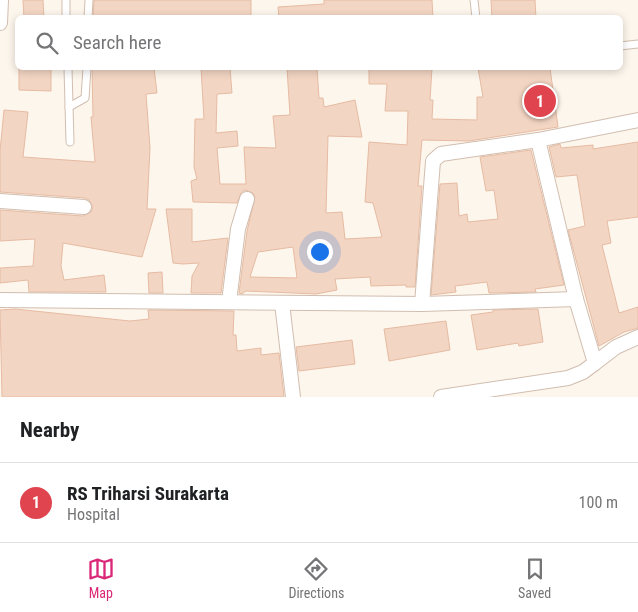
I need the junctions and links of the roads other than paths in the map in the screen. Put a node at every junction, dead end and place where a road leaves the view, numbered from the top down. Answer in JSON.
{"nodes":[{"id":1,"x":2,"y":0,"type":"edge"},
{"id":2,"x":66,"y":0,"type":"edge"},
{"id":3,"x":89,"y":0,"type":"edge"},
{"id":4,"x":474,"y":0,"type":"edge"},
{"id":5,"x":66,"y":15,"type":"edge"},
{"id":6,"x":88,"y":15,"type":"edge"},
{"id":7,"x":476,"y":15,"type":"edge"},
{"id":8,"x":0,"y":23,"type":"edge"},
{"id":9,"x":638,"y":44,"type":"edge"},
{"id":10,"x":623,"y":46,"type":"edge"},
{"id":11,"x":68,"y":70,"type":"edge"},
{"id":12,"x":87,"y":70,"type":"edge"},
{"id":13,"x":69,"y":107,"type":"junction"},
{"id":14,"x":638,"y":120,"type":"edge"},
{"id":15,"x":538,"y":140,"type":"junction"},
{"id":16,"x":70,"y":142,"type":"dead end"},
{"id":17,"x":247,"y":199,"type":"dead end"},
{"id":18,"x":0,"y":201,"type":"edge"},
{"id":19,"x":84,"y":207,"type":"dead end"},
{"id":20,"x":576,"y":299,"type":"junction"},
{"id":21,"x":0,"y":300,"type":"edge"},
{"id":22,"x":229,"y":302,"type":"junction"},
{"id":23,"x":282,"y":303,"type":"junction"},
{"id":24,"x":422,"y":304,"type":"junction"},
{"id":25,"x":638,"y":337,"type":"edge"},
{"id":26,"x":594,"y":363,"type":"junction"},
{"id":27,"x":293,"y":397,"type":"edge"},
{"id":28,"x":441,"y":397,"type":"edge"}],
"edges":[{"from":1,"to":8,"type":"street"},
{"from":2,"to":5,"type":"lane"},
{"from":3,"to":6,"type":"lane"},
{"from":4,"to":7,"type":"lane"},
{"from":9,"to":10,"type":"lane"},
{"from":11,"to":13,"type":"lane"},
{"from":12,"to":13,"type":"lane"},
{"from":13,"to":16,"type":"lane"},
{"from":14,"to":15,"type":"street"},
{"from":15,"to":20,"type":"street"},
{"from":15,"to":24,"type":"street"},
{"from":17,"to":22,"type":"street"},
{"from":18,"to":19,"type":"street"},
{"from":20,"to":24,"type":"street"},
{"from":20,"to":26,"type":"street"},
{"from":21,"to":22,"type":"street"},
{"from":22,"to":23,"type":"street"},
{"from":23,"to":24,"type":"street"},
{"from":23,"to":27,"type":"street"},
{"from":25,"to":26,"type":"street"},
{"from":26,"to":28,"type":"street"}]}
